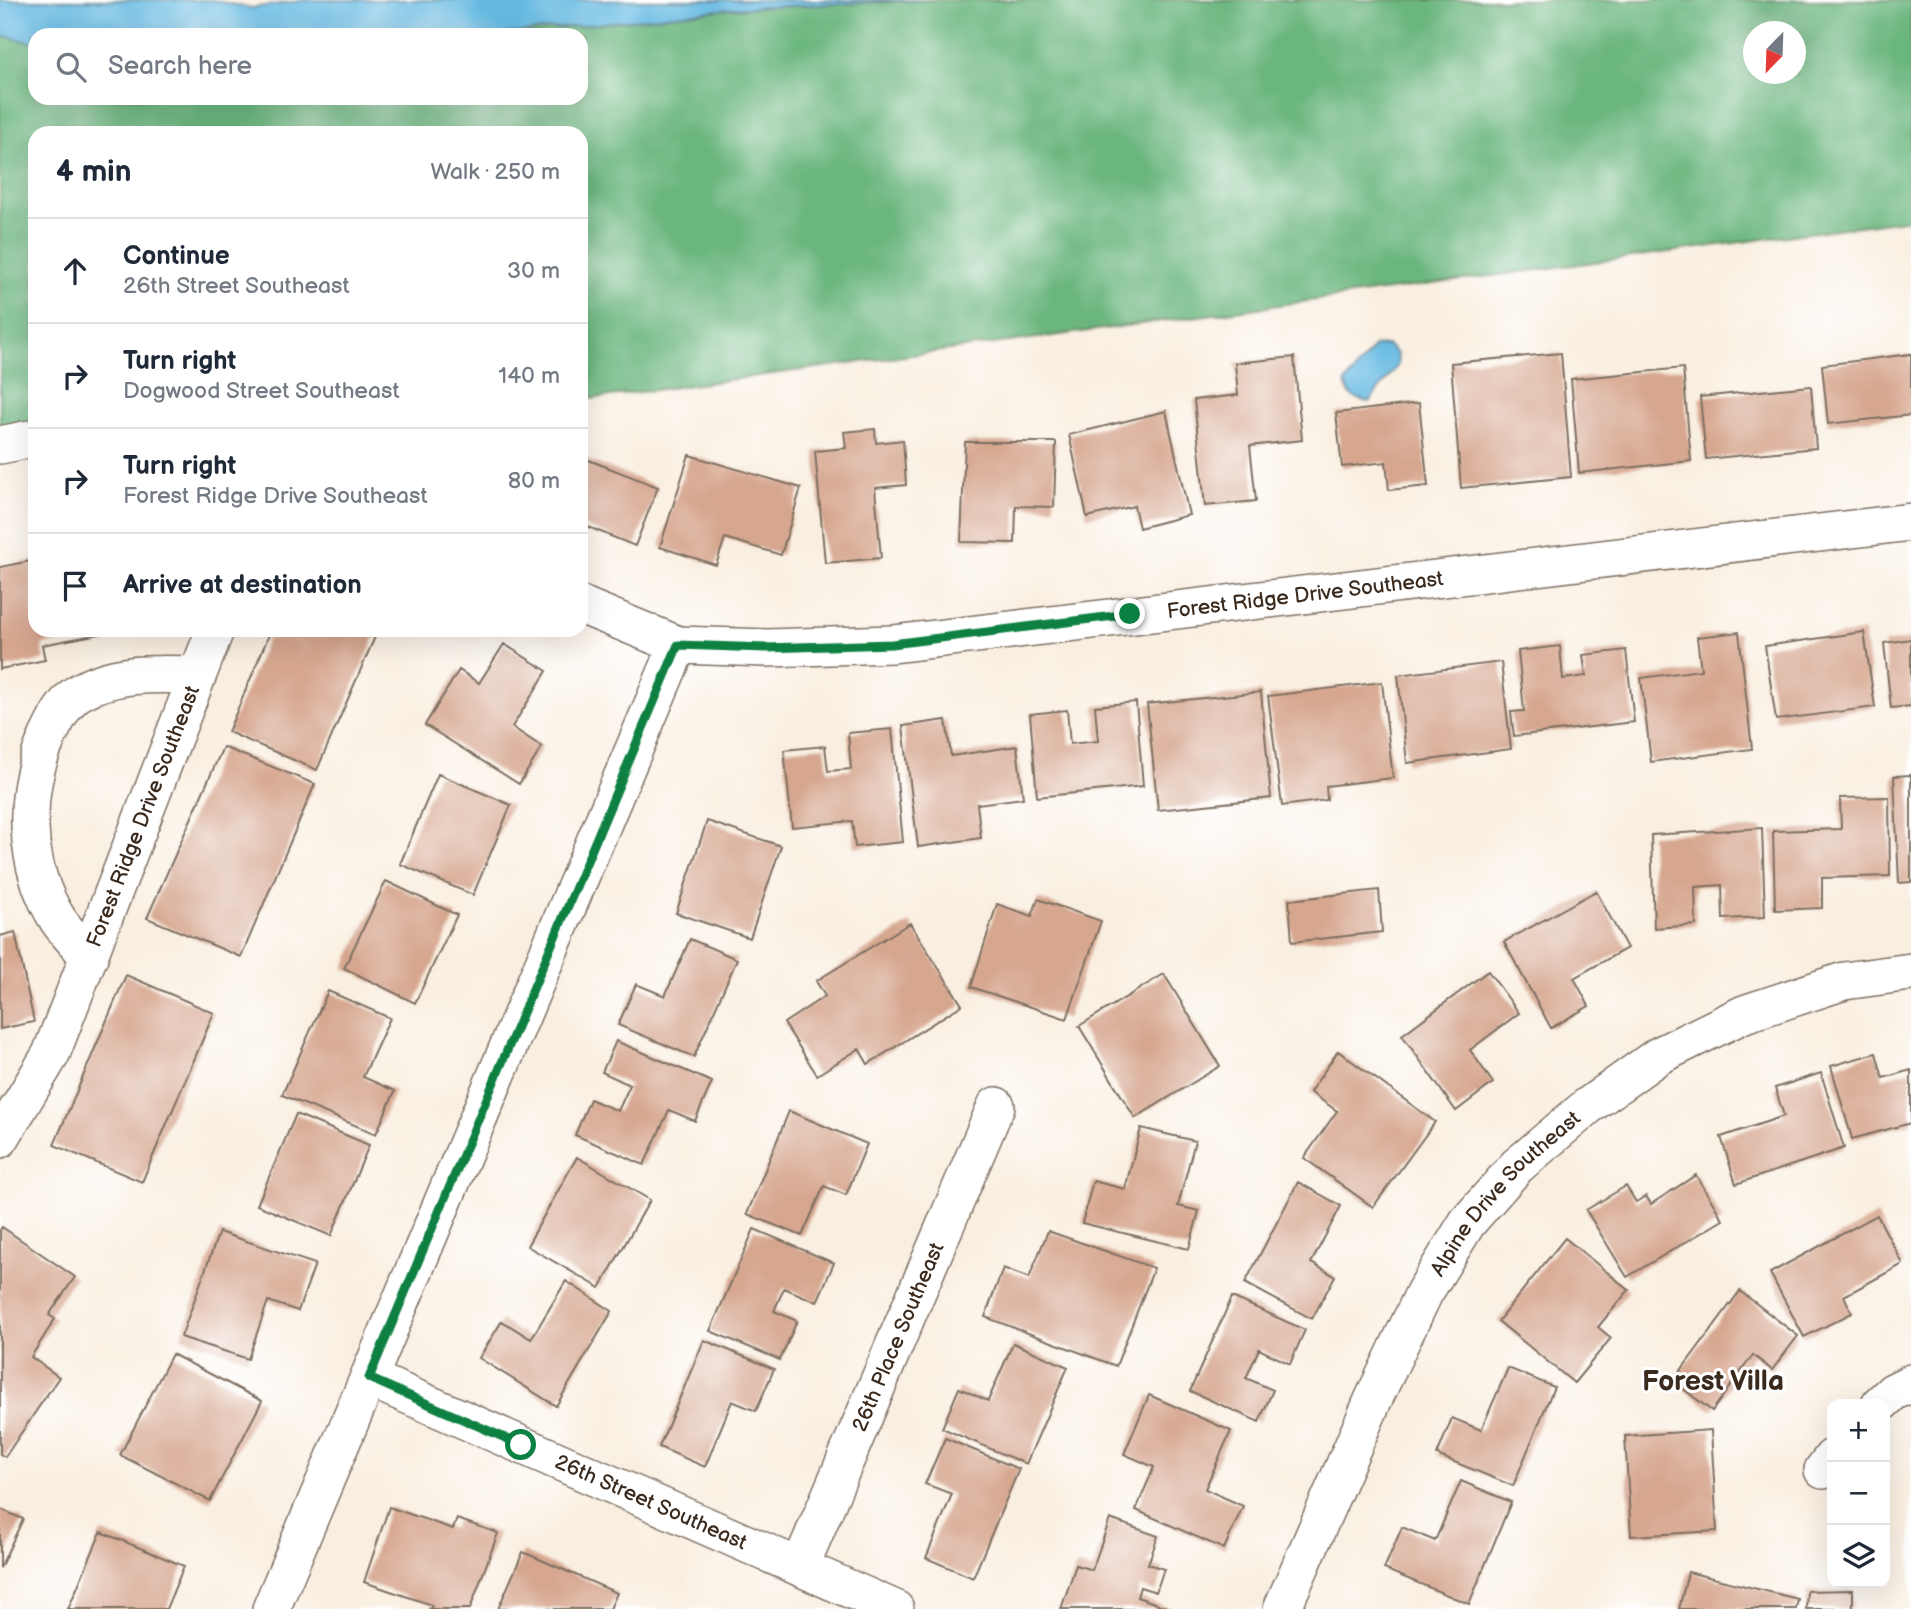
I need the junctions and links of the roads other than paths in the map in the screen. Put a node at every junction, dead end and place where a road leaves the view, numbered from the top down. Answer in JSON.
{"nodes":[{"id":1,"x":28,"y":439,"type":"edge"},
{"id":2,"x":0,"y":445,"type":"edge"},
{"id":3,"x":1911,"y":522,"type":"edge"},
{"id":4,"x":588,"y":608,"type":"edge"},
{"id":5,"x":212,"y":637,"type":"edge"},
{"id":6,"x":678,"y":645,"type":"junction"},
{"id":7,"x":197,"y":675,"type":"junction"},
{"id":8,"x":89,"y":957,"type":"junction"},
{"id":9,"x":1911,"y":972,"type":"edge"},
{"id":10,"x":996,"y":1106,"type":"dead end"},
{"id":11,"x":0,"y":1139,"type":"edge"},
{"id":12,"x":369,"y":1378,"type":"junction"},
{"id":13,"x":1911,"y":1383,"type":"edge"},
{"id":14,"x":1885,"y":1399,"type":"edge"},
{"id":15,"x":800,"y":1567,"type":"junction"},
{"id":16,"x":271,"y":1609,"type":"edge"},
{"id":17,"x":895,"y":1609,"type":"edge"},
{"id":18,"x":1282,"y":1609,"type":"edge"}],
"edges":[{"from":1,"to":2,"type":"street"},
{"from":3,"to":6,"type":"street","name":"Forest Ridge Drive Southeast"},
{"from":4,"to":6,"type":"street","name":"Forest Ridge Drive Southeast"},
{"from":5,"to":7,"type":"street","name":"Forest Ridge Drive Southeast"},
{"from":6,"to":12,"type":"street"},
{"from":7,"to":8,"type":"street","name":"Forest Ridge Drive Southeast"},
{"from":7,"to":8,"type":"street","name":"Forest Ridge Drive Southeast"},
{"from":8,"to":11,"type":"street","name":"Forest Ridge Drive Southeast"},
{"from":9,"to":18,"type":"street","name":"Alpine Drive Southeast"},
{"from":10,"to":15,"type":"street","name":"26th Place Southeast"},
{"from":12,"to":15,"type":"street","name":"26th Street Southeast"},
{"from":12,"to":16,"type":"street"},
{"from":13,"to":14,"type":"street"},
{"from":15,"to":17,"type":"street","name":"26th Street Southeast"}]}
